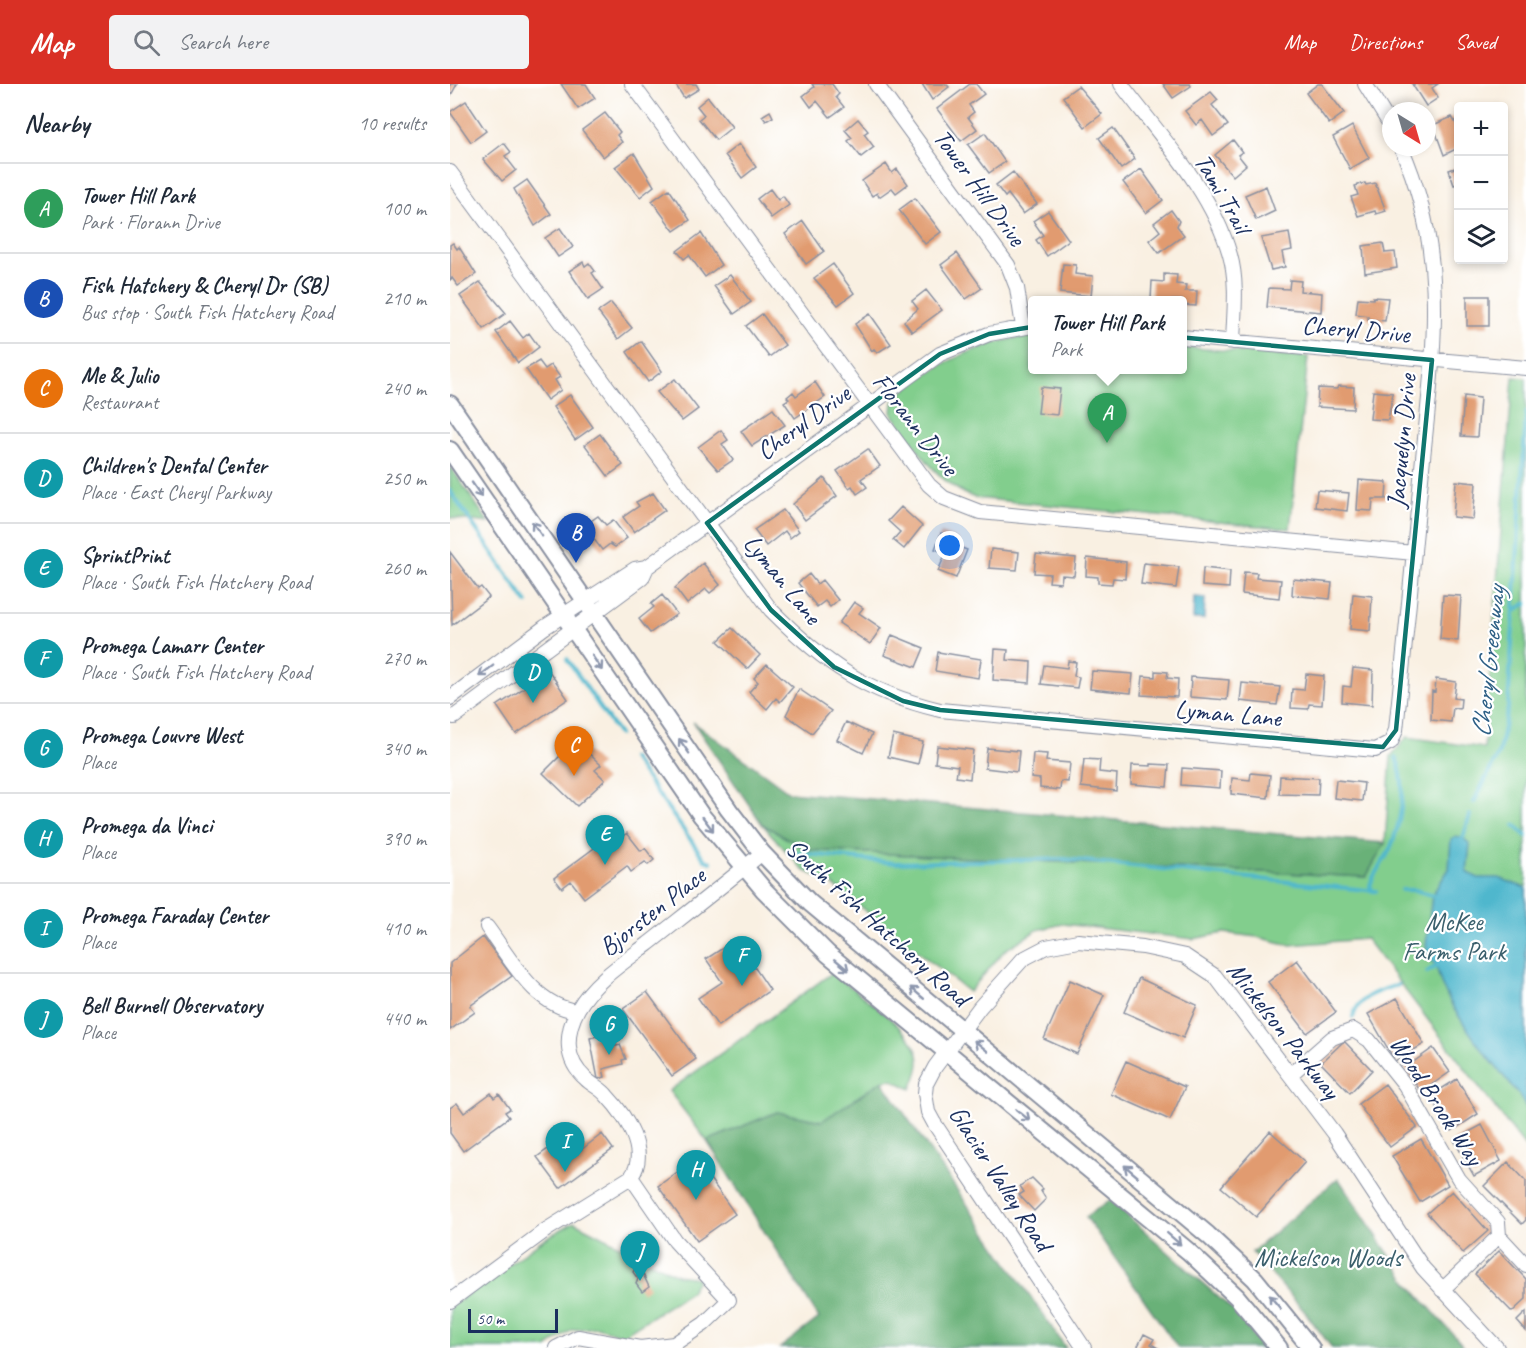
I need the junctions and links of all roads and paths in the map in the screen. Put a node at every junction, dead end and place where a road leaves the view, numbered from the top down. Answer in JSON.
{"nodes":[{"id":1,"x":632,"y":84,"type":"edge"},
{"id":2,"x":876,"y":84,"type":"edge"},
{"id":3,"x":1121,"y":84,"type":"edge"},
{"id":4,"x":1365,"y":84,"type":"edge"},
{"id":5,"x":1382,"y":111,"type":"edge"},
{"id":6,"x":1405,"y":156,"type":"edge"},
{"id":7,"x":450,"y":172,"type":"edge"},
{"id":8,"x":1028,"y":327,"type":"edge"},
{"id":9,"x":1187,"y":337,"type":"edge"},
{"id":10,"x":1233,"y":342,"type":"junction"},
{"id":11,"x":1432,"y":360,"type":"junction"},
{"id":12,"x":1526,"y":368,"type":"edge"},
{"id":13,"x":450,"y":404,"type":"edge"},
{"id":14,"x":868,"y":404,"type":"junction"},
{"id":15,"x":450,"y":450,"type":"edge"},
{"id":16,"x":707,"y":523,"type":"junction"},
{"id":17,"x":1414,"y":553,"type":"junction"},
{"id":18,"x":589,"y":607,"type":"junction"},
{"id":19,"x":568,"y":622,"type":"junction"},
{"id":20,"x":450,"y":698,"type":"edge"},
{"id":21,"x":450,"y":716,"type":"edge"},
{"id":22,"x":1391,"y":742,"type":"joint"},
{"id":23,"x":762,"y":853,"type":"junction"},
{"id":24,"x":744,"y":868,"type":"junction"},
{"id":25,"x":487,"y":927,"type":"dead end"},
{"id":26,"x":577,"y":1011,"type":"junction"},
{"id":27,"x":962,"y":1031,"type":"junction"},
{"id":28,"x":945,"y":1052,"type":"junction"},
{"id":29,"x":1290,"y":1075,"type":"junction"},
{"id":30,"x":631,"y":1177,"type":"junction"},
{"id":31,"x":1499,"y":1236,"type":"junction"},
{"id":32,"x":1526,"y":1265,"type":"edge"},
{"id":33,"x":1442,"y":1290,"type":"junction"},
{"id":34,"x":450,"y":1301,"type":"edge"},
{"id":35,"x":556,"y":1348,"type":"edge"},
{"id":36,"x":1084,"y":1348,"type":"edge"},
{"id":37,"x":1279,"y":1348,"type":"edge"},
{"id":38,"x":1311,"y":1348,"type":"edge"},
{"id":39,"x":1497,"y":1348,"type":"edge"}],
"edges":[{"from":1,"to":14,"type":"street","name":"Florann Drive"},
{"from":2,"to":8,"type":"street","name":"Tower Hill Drive"},
{"from":3,"to":10,"type":"street","name":"Tami Trail"},
{"from":4,"to":5,"type":"street"},
{"from":6,"to":11,"type":"street","name":"Jacquelyn Drive"},
{"from":7,"to":16,"type":"street","name":"Lyman Lane"},
{"from":8,"to":14,"type":"street","name":"Cheryl Drive"},
{"from":9,"to":10,"type":"street","name":"Cheryl Drive"},
{"from":10,"to":11,"type":"street","name":"Cheryl Drive"},
{"from":11,"to":12,"type":"street","name":"Cheryl Drive"},
{"from":11,"to":17,"type":"street","name":"Jacquelyn Drive"},
{"from":18,"to":13,"type":"main road","name":"South Fish Hatchery Road","one_way":true},
{"from":14,"to":16,"type":"street","name":"Cheryl Drive"},
{"from":14,"to":17,"type":"street","name":"Florann Drive"},
{"from":15,"to":19,"type":"main road","name":"South Fish Hatchery Road","one_way":true},
{"from":16,"to":18,"type":"street","name":"Cheryl Drive"},
{"from":16,"to":22,"type":"street","name":"Lyman Lane"},
{"from":17,"to":22,"type":"street","name":"Jacquelyn Drive"},
{"from":18,"to":19,"type":"street","name":"Cheryl Drive"},
{"from":23,"to":18,"type":"main road","name":"South Fish Hatchery Road","one_way":true},
{"from":19,"to":20,"type":"street","one_way":true},
{"from":19,"to":21,"type":"street"},
{"from":19,"to":24,"type":"main road","name":"South Fish Hatchery Road","one_way":true},
{"from":23,"to":24,"type":"street","name":"Bjorsten Place"},
{"from":27,"to":23,"type":"main road","name":"South Fish Hatchery Road","one_way":true},
{"from":24,"to":26,"type":"street","name":"Bjorsten Place"},
{"from":24,"to":28,"type":"main road","name":"South Fish Hatchery Road","one_way":true},
{"from":25,"to":26,"type":"street"},
{"from":26,"to":30,"type":"street"},
{"from":27,"to":28,"type":"street","name":"Glacier Valley Road"},
{"from":27,"to":29,"type":"street","name":"Mickelson Parkway"},
{"from":38,"to":27,"type":"main road","name":"South Fish Hatchery Road","one_way":true},
{"from":28,"to":36,"type":"street","name":"Glacier Valley Road"},
{"from":28,"to":37,"type":"main road","name":"South Fish Hatchery Road","one_way":true},
{"from":29,"to":31,"type":"street","name":"Wood Brook Way"},
{"from":29,"to":33,"type":"street","name":"Mickelson Parkway"},
{"from":30,"to":34,"type":"street"},
{"from":30,"to":35,"type":"street"},
{"from":31,"to":32,"type":"street","name":"Wood Brook Way"},
{"from":31,"to":33,"type":"street"},
{"from":33,"to":39,"type":"street","name":"Mickelson Parkway"}]}
